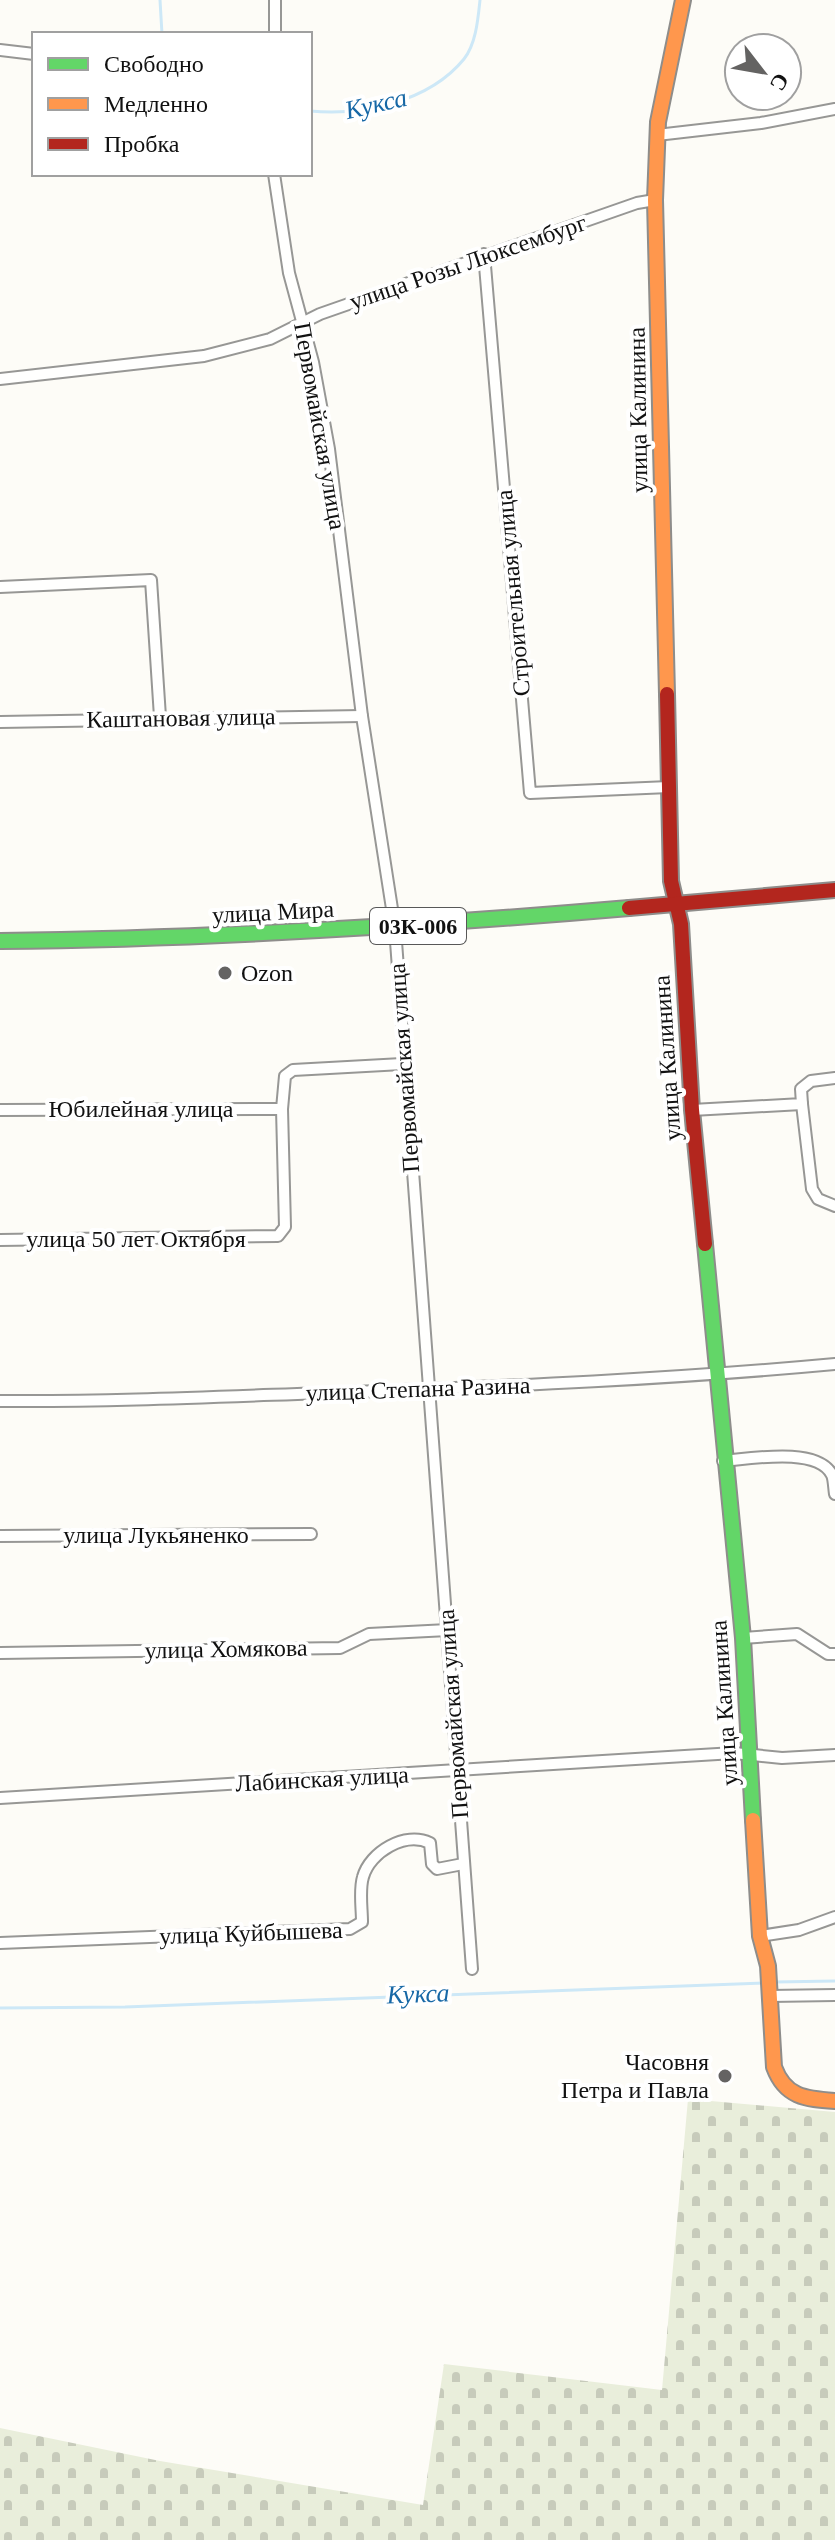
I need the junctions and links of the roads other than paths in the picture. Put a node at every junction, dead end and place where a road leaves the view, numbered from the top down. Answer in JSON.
{"nodes":[{"id":1,"x":275,"y":0,"type":"edge"},
{"id":2,"x":683,"y":0,"type":"edge"},
{"id":3,"x":275,"y":32,"type":"edge"},
{"id":4,"x":0,"y":50,"type":"edge"},
{"id":5,"x":32,"y":54,"type":"edge"},
{"id":6,"x":835,"y":109,"type":"edge"},
{"id":7,"x":657,"y":135,"type":"junction"},
{"id":8,"x":274,"y":176,"type":"edge"},
{"id":9,"x":655,"y":200,"type":"junction"},
{"id":10,"x":484,"y":254,"type":"junction"},
{"id":11,"x":303,"y":322,"type":"junction"},
{"id":12,"x":0,"y":379,"type":"edge"},
{"id":13,"x":0,"y":587,"type":"edge"},
{"id":14,"x":362,"y":716,"type":"junction"},
{"id":15,"x":160,"y":717,"type":"junction"},
{"id":16,"x":0,"y":722,"type":"edge"},
{"id":17,"x":669,"y":787,"type":"junction"},
{"id":18,"x":835,"y":890,"type":"edge"},
{"id":19,"x":676,"y":904,"type":"junction"},
{"id":20,"x":395,"y":928,"type":"junction"},
{"id":21,"x":0,"y":941,"type":"edge"},
{"id":22,"x":402,"y":1064,"type":"junction"},
{"id":23,"x":835,"y":1078,"type":"edge"},
{"id":24,"x":802,"y":1104,"type":"junction"},
{"id":25,"x":282,"y":1109,"type":"junction"},
{"id":26,"x":0,"y":1110,"type":"edge"},
{"id":27,"x":692,"y":1110,"type":"junction"},
{"id":28,"x":835,"y":1206,"type":"edge"},
{"id":29,"x":0,"y":1240,"type":"edge"},
{"id":30,"x":835,"y":1364,"type":"edge"},
{"id":31,"x":715,"y":1375,"type":"junction"},
{"id":32,"x":430,"y":1389,"type":"junction"},
{"id":33,"x":0,"y":1401,"type":"edge"},
{"id":34,"x":723,"y":1461,"type":"junction"},
{"id":35,"x":835,"y":1494,"type":"edge"},
{"id":36,"x":311,"y":1534,"type":"dead end"},
{"id":37,"x":0,"y":1536,"type":"edge"},
{"id":38,"x":448,"y":1630,"type":"junction"},
{"id":39,"x":743,"y":1638,"type":"junction"},
{"id":40,"x":0,"y":1653,"type":"edge"},
{"id":41,"x":835,"y":1654,"type":"edge"},
{"id":42,"x":751,"y":1754,"type":"junction"},
{"id":43,"x":835,"y":1755,"type":"edge"},
{"id":44,"x":458,"y":1771,"type":"junction"},
{"id":45,"x":0,"y":1798,"type":"edge"},
{"id":46,"x":463,"y":1864,"type":"junction"},
{"id":47,"x":835,"y":1917,"type":"edge"},
{"id":48,"x":760,"y":1936,"type":"junction"},
{"id":49,"x":0,"y":1943,"type":"edge"},
{"id":50,"x":472,"y":1969,"type":"dead end"},
{"id":51,"x":770,"y":1992,"type":"junction"},
{"id":52,"x":835,"y":1995,"type":"edge"},
{"id":53,"x":835,"y":2101,"type":"edge"}],
"edges":[{"from":1,"to":3,"type":"street"},
{"from":2,"to":7,"type":"street","name":"улица Калинина"},
{"from":4,"to":5,"type":"street"},
{"from":6,"to":7,"type":"street"},
{"from":7,"to":9,"type":"street","name":"улица Калинина"},
{"from":8,"to":11,"type":"street","name":"Первомайская улица"},
{"from":9,"to":10,"type":"street","name":"улица Розы Люксембург"},
{"from":9,"to":17,"type":"street","name":"улица Калинина"},
{"from":10,"to":11,"type":"street","name":"улица Розы Люксембург"},
{"from":10,"to":17,"type":"street","name":"Строительная улица"},
{"from":11,"to":12,"type":"street","name":"улица Розы Люксембург"},
{"from":11,"to":14,"type":"street","name":"Первомайская улица"},
{"from":13,"to":15,"type":"street"},
{"from":14,"to":15,"type":"street","name":"Каштановая улица"},
{"from":14,"to":20,"type":"street","name":"Первомайская улица"},
{"from":15,"to":16,"type":"street","name":"Каштановая улица"},
{"from":17,"to":19,"type":"street","name":"улица Калинина"},
{"from":18,"to":19,"type":"street","name":"улица Мира","number":"03К-006"},
{"from":19,"to":20,"type":"street","name":"улица Мира","number":"03К-006"},
{"from":19,"to":27,"type":"street","name":"улица Калинина"},
{"from":20,"to":21,"type":"street","name":"улица Мира","number":"03К-006"},
{"from":20,"to":22,"type":"street","name":"Первомайская улица"},
{"from":22,"to":25,"type":"street","name":"улица 50 лет Октября"},
{"from":22,"to":32,"type":"street","name":"Первомайская улица"},
{"from":23,"to":24,"type":"street"},
{"from":24,"to":27,"type":"street"},
{"from":24,"to":28,"type":"street"},
{"from":25,"to":26,"type":"street","name":"Юбилейная улица"},
{"from":25,"to":29,"type":"street","name":"улица 50 лет Октября"},
{"from":27,"to":31,"type":"street","name":"улица Калинина"},
{"from":30,"to":31,"type":"street","name":"улица Степана Разина"},
{"from":31,"to":32,"type":"street","name":"улица Степана Разина"},
{"from":31,"to":34,"type":"street","name":"улица Калинина"},
{"from":32,"to":33,"type":"street","name":"улица Степана Разина"},
{"from":32,"to":38,"type":"street","name":"Первомайская улица"},
{"from":34,"to":35,"type":"street"},
{"from":34,"to":39,"type":"street","name":"улица Калинина"},
{"from":36,"to":37,"type":"street","name":"улица Лукьяненко"},
{"from":38,"to":40,"type":"street","name":"улица Хомякова"},
{"from":38,"to":44,"type":"street","name":"Первомайская улица"},
{"from":39,"to":41,"type":"street"},
{"from":39,"to":42,"type":"street","name":"улица Калинина"},
{"from":42,"to":43,"type":"street","name":"Лабинская улица"},
{"from":42,"to":44,"type":"street","name":"Лабинская улица"},
{"from":42,"to":48,"type":"street","name":"улица Калинина"},
{"from":44,"to":45,"type":"street","name":"Лабинская улица"},
{"from":44,"to":46,"type":"street","name":"Первомайская улица"},
{"from":46,"to":49,"type":"street","name":"улица Куйбышева"},
{"from":46,"to":50,"type":"street","name":"Первомайская улица"},
{"from":47,"to":48,"type":"street"},
{"from":48,"to":51,"type":"street","name":"улица Калинина"},
{"from":51,"to":52,"type":"street"},
{"from":51,"to":53,"type":"street","name":"улица Калинина"}]}
